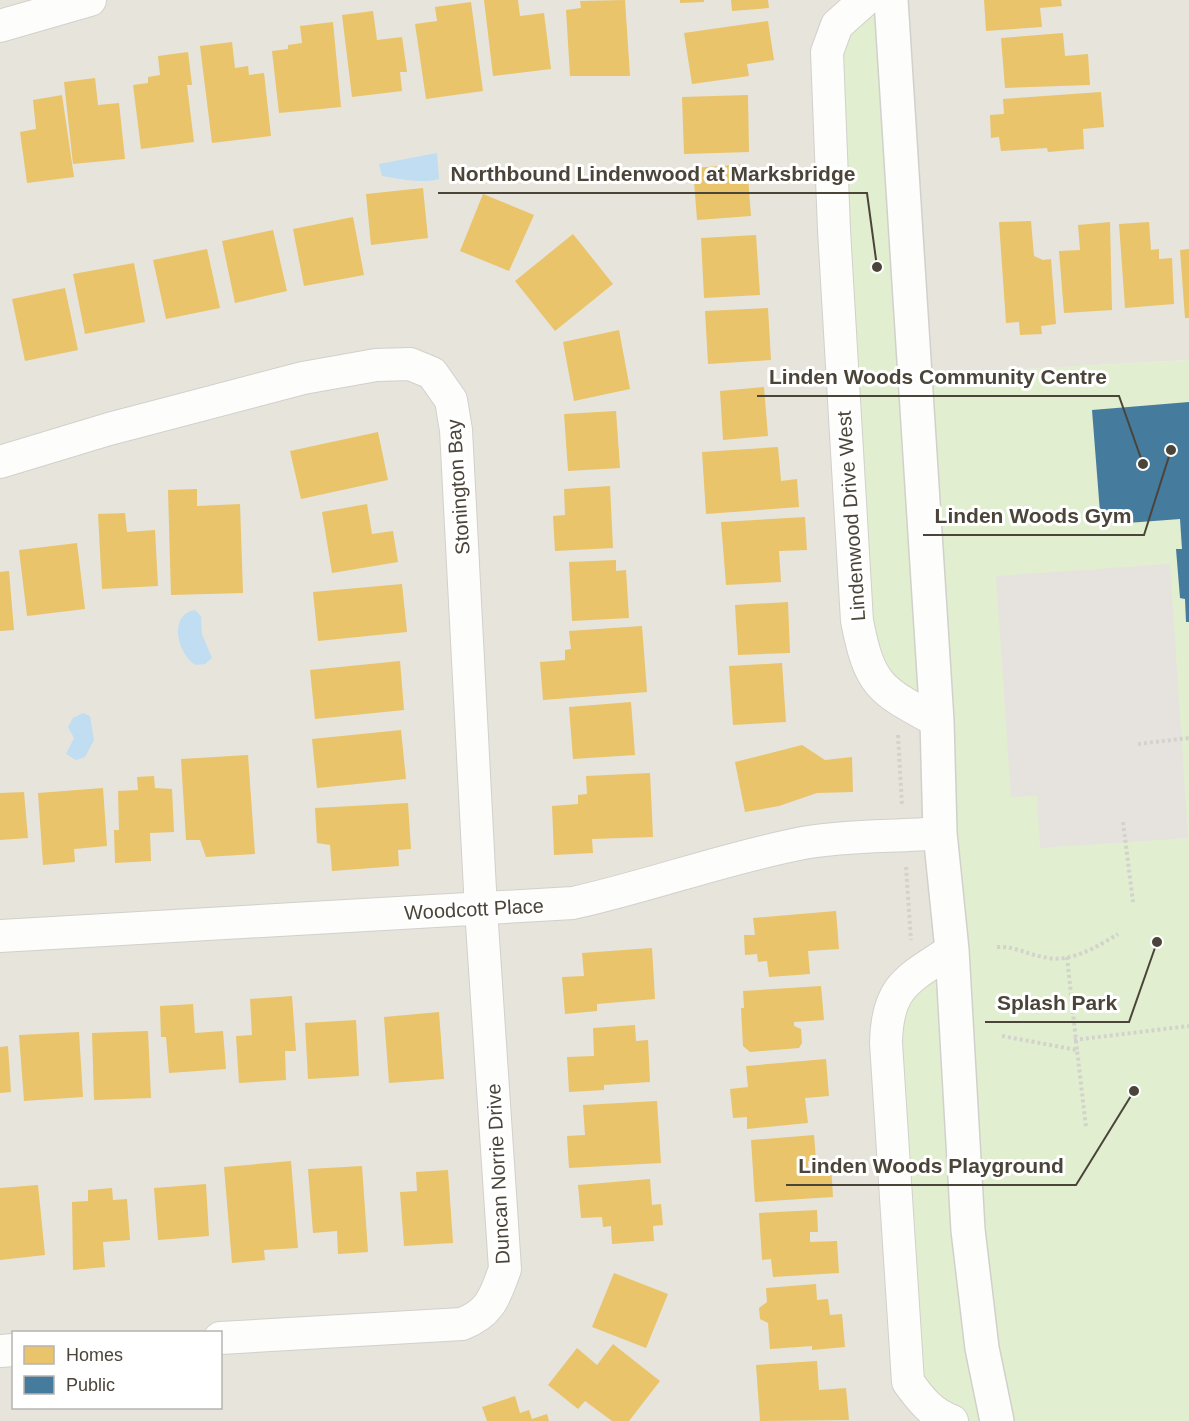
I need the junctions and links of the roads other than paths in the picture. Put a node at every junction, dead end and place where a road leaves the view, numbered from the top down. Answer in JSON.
{"nodes":[{"id":1,"x":90,"y":0,"type":"edge"},
{"id":2,"x":865,"y":0,"type":"edge"},
{"id":3,"x":891,"y":0,"type":"edge"},
{"id":4,"x":0,"y":26,"type":"edge"},
{"id":5,"x":0,"y":462,"type":"edge"},
{"id":6,"x":937,"y":721,"type":"junction"},
{"id":7,"x":940,"y":833,"type":"junction"},
{"id":8,"x":481,"y":909,"type":"junction"},
{"id":9,"x":0,"y":936,"type":"edge"},
{"id":10,"x":952,"y":950,"type":"junction"},
{"id":11,"x":222,"y":1338,"type":"edge"},
{"id":12,"x":952,"y":1421,"type":"edge"},
{"id":13,"x":997,"y":1421,"type":"edge"}],
"edges":[{"from":1,"to":4,"type":"street"},
{"from":2,"to":6,"type":"street","name":"Lindenwood Drive West"},
{"from":3,"to":6,"type":"street"},
{"from":5,"to":8,"type":"street","name":"Stonington Bay"},
{"from":6,"to":7,"type":"street"},
{"from":7,"to":8,"type":"street","name":"Woodcott Place"},
{"from":7,"to":10,"type":"street"},
{"from":8,"to":9,"type":"street","name":"Woodcott Place"},
{"from":8,"to":11,"type":"street","name":"Duncan Norrie Drive"},
{"from":10,"to":12,"type":"street"},
{"from":10,"to":13,"type":"street"}]}
